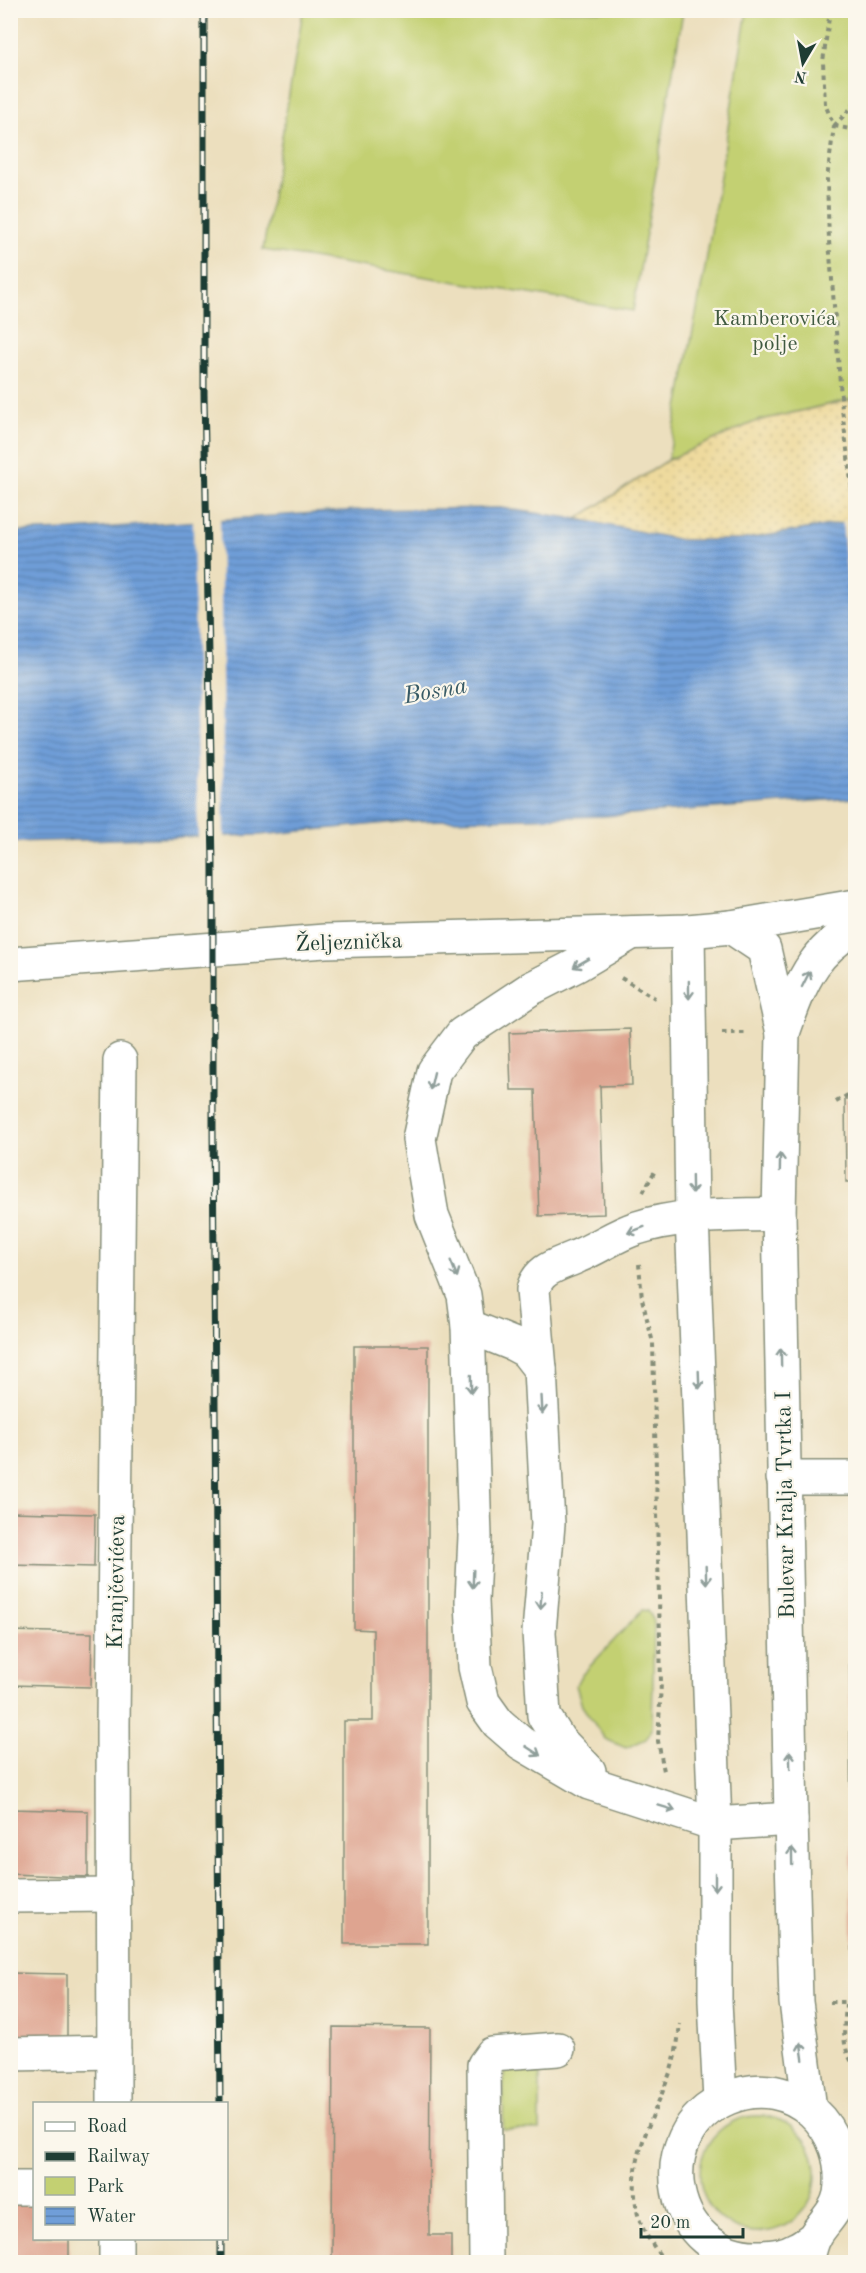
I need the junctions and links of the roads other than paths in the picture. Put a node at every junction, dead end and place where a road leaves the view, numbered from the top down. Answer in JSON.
{"nodes":[{"id":1,"x":855,"y":906,"type":"edge"},
{"id":2,"x":855,"y":925,"type":"edge"},
{"id":3,"x":731,"y":927,"type":"junction"},
{"id":4,"x":688,"y":931,"type":"junction"},
{"id":5,"x":631,"y":933,"type":"junction"},
{"id":6,"x":10,"y":964,"type":"edge"},
{"id":7,"x":783,"y":1033,"type":"junction"},
{"id":8,"x":120,"y":1060,"type":"dead end"},
{"id":9,"x":779,"y":1214,"type":"junction"},
{"id":10,"x":692,"y":1216,"type":"junction"},
{"id":11,"x":468,"y":1326,"type":"junction"},
{"id":12,"x":540,"y":1370,"type":"junction"},
{"id":13,"x":783,"y":1478,"type":"junction"},
{"id":14,"x":855,"y":1478,"type":"edge"},
{"id":15,"x":618,"y":1794,"type":"junction"},
{"id":16,"x":791,"y":1819,"type":"junction"},
{"id":17,"x":716,"y":1824,"type":"junction"},
{"id":18,"x":114,"y":1895,"type":"junction"},
{"id":19,"x":10,"y":1896,"type":"edge"},
{"id":20,"x":558,"y":2049,"type":"dead end"},
{"id":21,"x":114,"y":2052,"type":"junction"},
{"id":22,"x":10,"y":2054,"type":"edge"},
{"id":23,"x":114,"y":2102,"type":"edge"},
{"id":24,"x":720,"y":2102,"type":"junction"},
{"id":25,"x":831,"y":2127,"type":"edge"},
{"id":26,"x":10,"y":2188,"type":"edge"},
{"id":27,"x":33,"y":2188,"type":"edge"},
{"id":28,"x":855,"y":2200,"type":"edge"},
{"id":29,"x":116,"y":2240,"type":"edge"},
{"id":30,"x":817,"y":2240,"type":"edge"},
{"id":31,"x":710,"y":2250,"type":"edge"},
{"id":32,"x":117,"y":2262,"type":"edge"},
{"id":33,"x":486,"y":2262,"type":"edge"}],
"edges":[{"from":1,"to":3,"type":"street","name":"Željeznička"},
{"from":7,"to":2,"type":"street","name":"Bulevar Kralja Tvrtka I","one_way":true},
{"from":3,"to":4,"type":"street","name":"Željeznička"},
{"from":3,"to":7,"type":"street"},
{"from":4,"to":5,"type":"street","name":"Željeznička"},
{"from":4,"to":10,"type":"street","one_way":true},
{"from":5,"to":6,"type":"street","name":"Željeznička"},
{"from":5,"to":11,"type":"street","one_way":true},
{"from":9,"to":7,"type":"street","name":"Bulevar Kralja Tvrtka I","one_way":true},
{"from":8,"to":18,"type":"street","name":"Kranjčevićeva"},
{"from":9,"to":10,"type":"street"},
{"from":13,"to":9,"type":"street","name":"Bulevar Kralja Tvrtka I","one_way":true},
{"from":10,"to":12,"type":"street"},
{"from":10,"to":17,"type":"street","one_way":true},
{"from":11,"to":12,"type":"street"},
{"from":11,"to":15,"type":"street","one_way":true},
{"from":12,"to":15,"type":"street","one_way":true},
{"from":13,"to":14,"type":"street"},
{"from":16,"to":13,"type":"street","name":"Bulevar Kralja Tvrtka I","one_way":true},
{"from":15,"to":17,"type":"street","one_way":true},
{"from":16,"to":17,"type":"street"},
{"from":25,"to":16,"type":"street","name":"Bulevar Kralja Tvrtka I","one_way":true},
{"from":17,"to":24,"type":"street","one_way":true},
{"from":18,"to":19,"type":"street"},
{"from":18,"to":21,"type":"street","name":"Kranjčevićeva"},
{"from":20,"to":33,"type":"street"},
{"from":21,"to":22,"type":"street"},
{"from":21,"to":23,"type":"street","name":"Kranjčevićeva"},
{"from":24,"to":25,"type":"street"},
{"from":24,"to":31,"type":"street"},
{"from":25,"to":30,"type":"street","name":"Bulevar Kralja Tvrtka I"},
{"from":26,"to":27,"type":"street"},
{"from":28,"to":30,"type":"street"},
{"from":29,"to":32,"type":"street"},
{"from":30,"to":31,"type":"street"}]}
